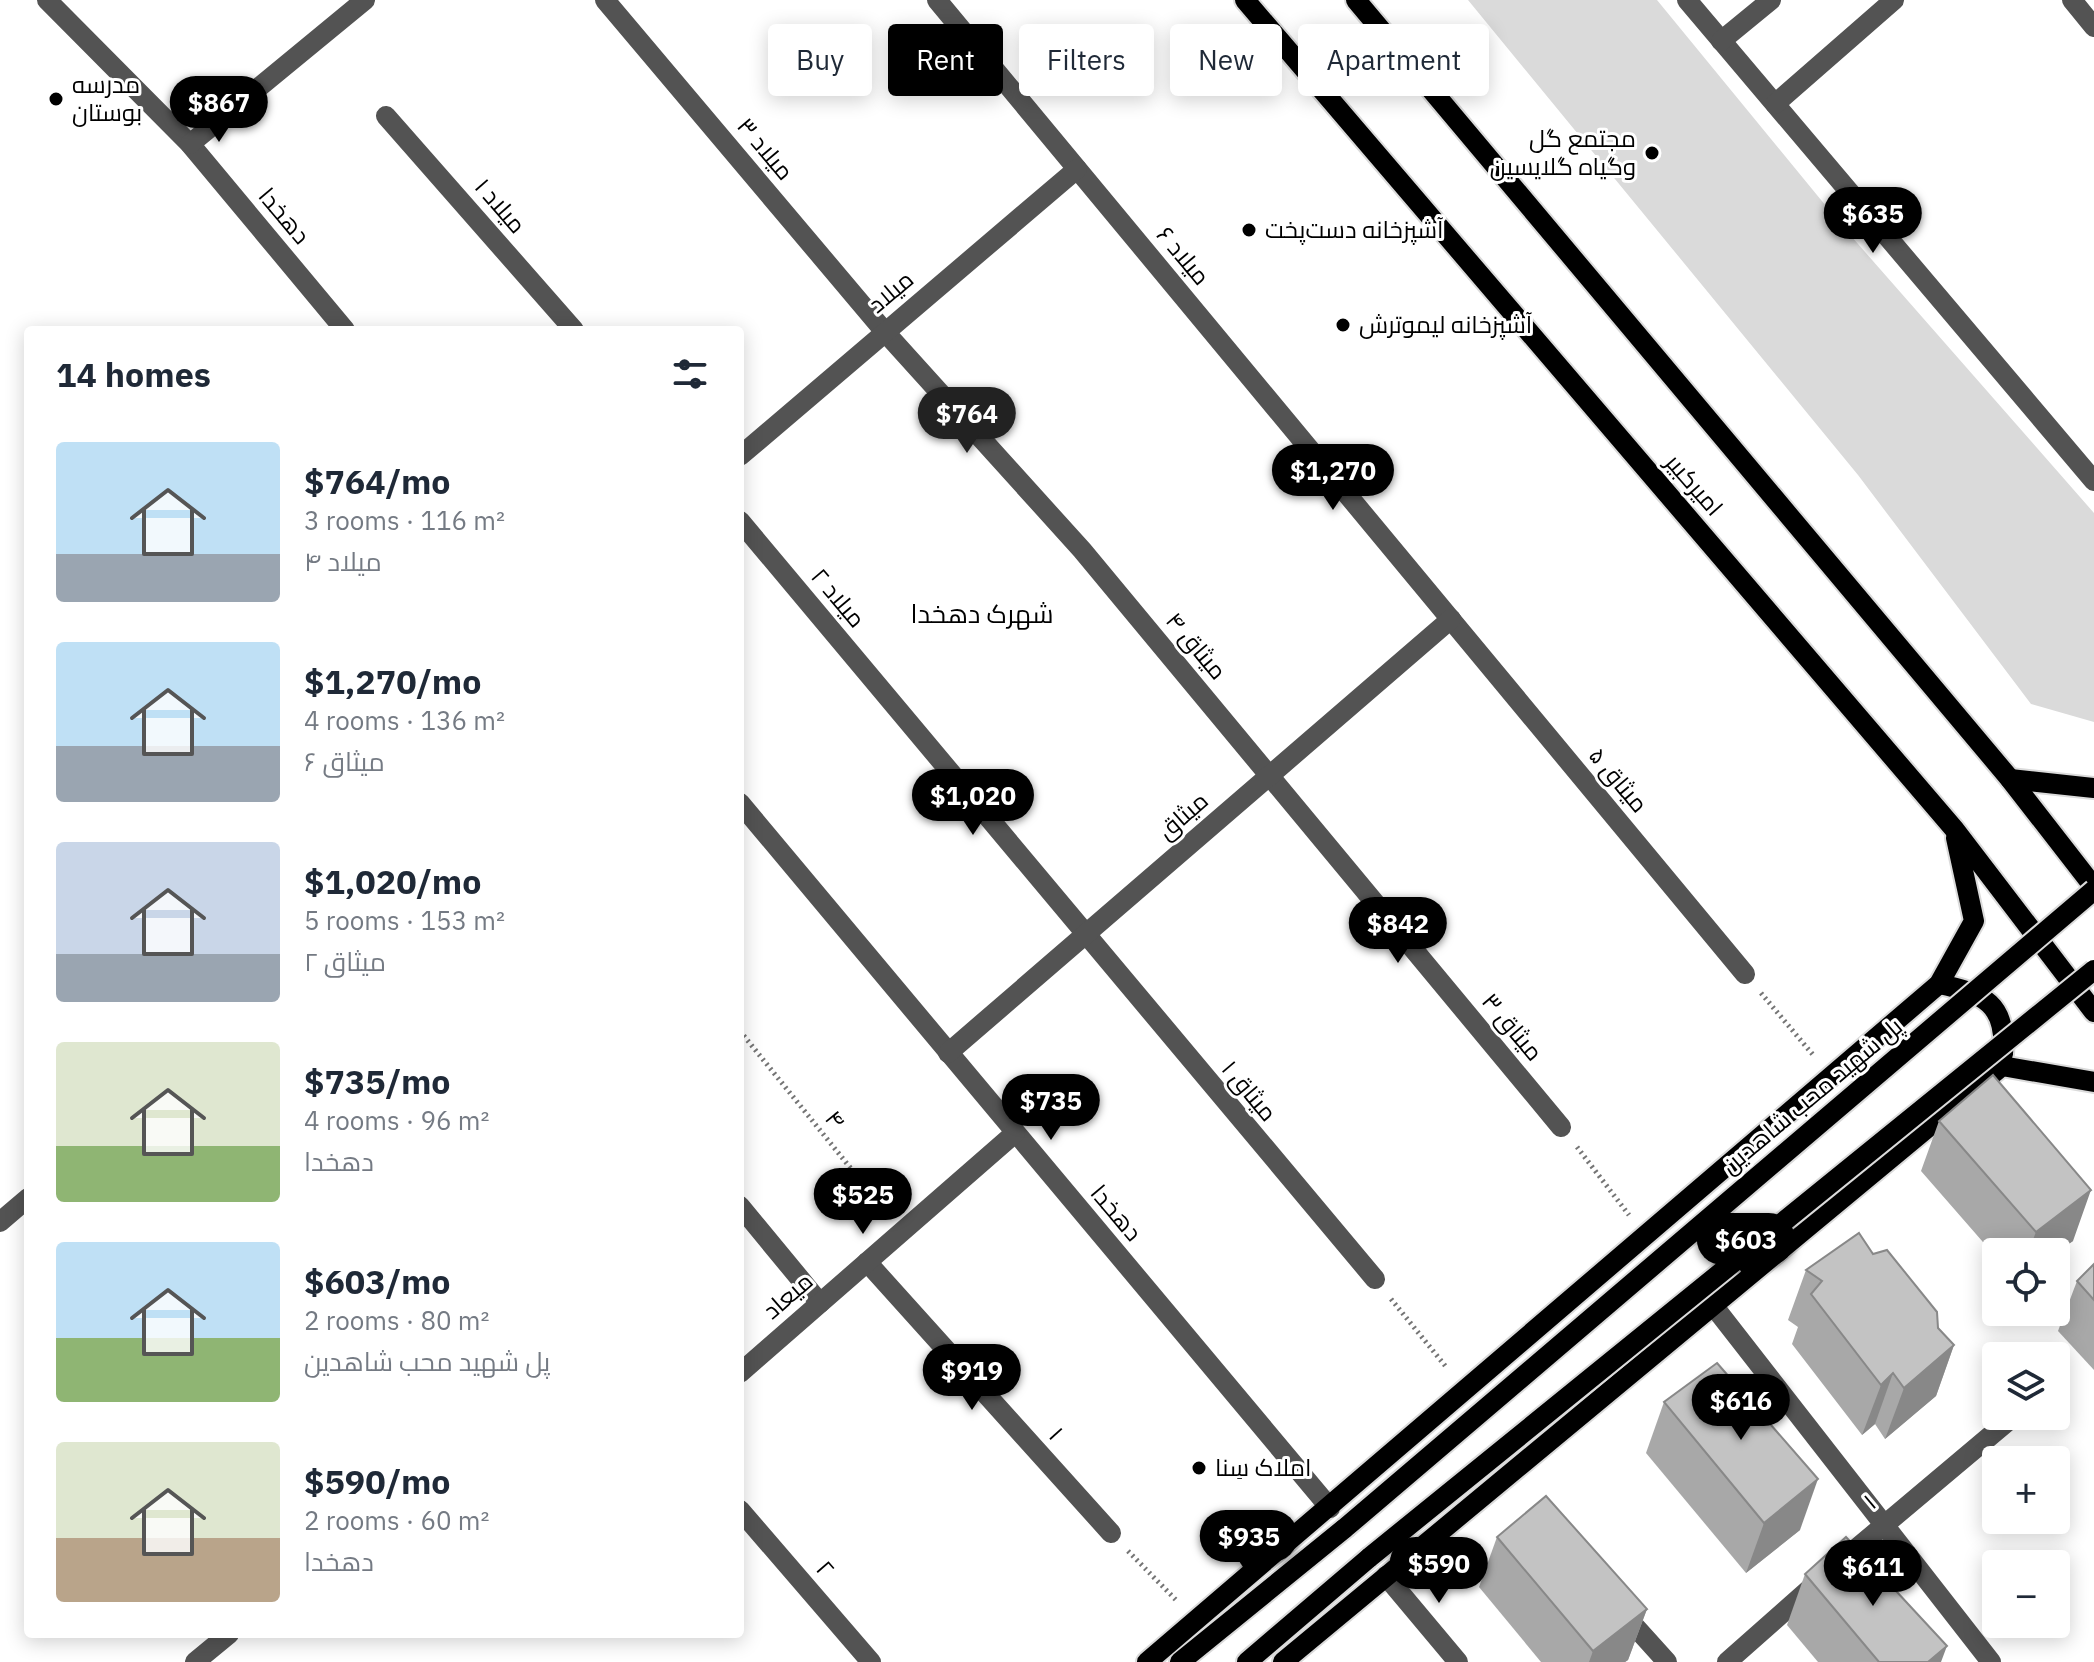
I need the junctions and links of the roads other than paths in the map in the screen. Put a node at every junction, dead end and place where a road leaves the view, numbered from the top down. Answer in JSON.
{"nodes":[{"id":1,"x":47,"y":0,"type":"edge"},
{"id":2,"x":365,"y":0,"type":"edge"},
{"id":3,"x":605,"y":0,"type":"edge"},
{"id":4,"x":937,"y":0,"type":"edge"},
{"id":5,"x":1245,"y":0,"type":"edge"},
{"id":6,"x":1356,"y":0,"type":"edge"},
{"id":7,"x":1687,"y":0,"type":"edge"},
{"id":8,"x":1771,"y":0,"type":"edge"},
{"id":9,"x":1894,"y":0,"type":"edge"},
{"id":10,"x":2072,"y":0,"type":"edge"},
{"id":11,"x":2094,"y":27,"type":"edge"},
{"id":12,"x":1721,"y":41,"type":"junction"},
{"id":13,"x":1775,"y":104,"type":"junction"},
{"id":14,"x":386,"y":116,"type":"dead end"},
{"id":15,"x":190,"y":144,"type":"junction"},
{"id":16,"x":1077,"y":169,"type":"junction"},
{"id":17,"x":342,"y":326,"type":"edge"},
{"id":18,"x":570,"y":326,"type":"edge"},
{"id":19,"x":885,"y":332,"type":"junction"},
{"id":20,"x":744,"y":453,"type":"edge"},
{"id":21,"x":2094,"y":481,"type":"edge"},
{"id":22,"x":744,"y":526,"type":"edge"},
{"id":23,"x":1082,"y":550,"type":"joint"},
{"id":24,"x":1451,"y":619,"type":"junction"},
{"id":25,"x":1269,"y":776,"type":"junction"},
{"id":26,"x":2010,"y":779,"type":"junction"},
{"id":27,"x":2094,"y":788,"type":"edge"},
{"id":28,"x":744,"y":808,"type":"edge"},
{"id":29,"x":1955,"y":830,"type":"junction"},
{"id":30,"x":2094,"y":888,"type":"edge"},
{"id":31,"x":1084,"y":936,"type":"junction"},
{"id":32,"x":2094,"y":970,"type":"edge"},
{"id":33,"x":1745,"y":974,"type":"road end"},
{"id":34,"x":1939,"y":984,"type":"junction"},
{"id":35,"x":2094,"y":1012,"type":"edge"},
{"id":36,"x":948,"y":1053,"type":"junction"},
{"id":37,"x":2002,"y":1066,"type":"junction"},
{"id":38,"x":2094,"y":1082,"type":"edge"},
{"id":39,"x":1561,"y":1127,"type":"road end"},
{"id":40,"x":1015,"y":1133,"type":"junction"},
{"id":41,"x":24,"y":1201,"type":"edge"},
{"id":42,"x":744,"y":1211,"type":"edge"},
{"id":43,"x":0,"y":1222,"type":"edge"},
{"id":44,"x":867,"y":1262,"type":"junction"},
{"id":45,"x":1375,"y":1279,"type":"road end"},
{"id":46,"x":820,"y":1303,"type":"junction"},
{"id":47,"x":1712,"y":1304,"type":"junction"},
{"id":48,"x":744,"y":1370,"type":"edge"},
{"id":49,"x":1997,"y":1430,"type":"edge"},
{"id":50,"x":1330,"y":1508,"type":"junction"},
{"id":51,"x":744,"y":1515,"type":"edge"},
{"id":52,"x":1884,"y":1524,"type":"junction"},
{"id":53,"x":1111,"y":1533,"type":"road end"},
{"id":54,"x":1386,"y":1576,"type":"junction"},
{"id":55,"x":1610,"y":1598,"type":"edge"},
{"id":56,"x":224,"y":1638,"type":"edge"},
{"id":57,"x":195,"y":1662,"type":"edge"},
{"id":58,"x":871,"y":1662,"type":"edge"},
{"id":59,"x":1147,"y":1662,"type":"edge"},
{"id":60,"x":1180,"y":1662,"type":"edge"},
{"id":61,"x":1247,"y":1662,"type":"edge"},
{"id":62,"x":1283,"y":1662,"type":"edge"},
{"id":63,"x":1458,"y":1662,"type":"edge"},
{"id":64,"x":1667,"y":1662,"type":"edge"},
{"id":65,"x":1727,"y":1662,"type":"edge"},
{"id":66,"x":1991,"y":1662,"type":"edge"}],
"edges":[{"from":1,"to":15,"type":"street","name":"دهخدا"},
{"from":2,"to":15,"type":"street"},
{"from":3,"to":19,"type":"street","name":"میلاد ۳"},
{"from":4,"to":16,"type":"street","name":"میلاد ۶"},
{"from":5,"to":29,"type":"main road","name":"امیرکبیر"},
{"from":6,"to":26,"type":"main road"},
{"from":7,"to":12,"type":"street"},
{"from":8,"to":12,"type":"street"},
{"from":9,"to":13,"type":"street"},
{"from":10,"to":11,"type":"street"},
{"from":12,"to":13,"type":"street"},
{"from":13,"to":21,"type":"street"},
{"from":14,"to":18,"type":"street","name":"میلاد ۱"},
{"from":15,"to":17,"type":"street","name":"دهخدا"},
{"from":16,"to":19,"type":"street","name":"میلاد"},
{"from":16,"to":24,"type":"street","name":"میلاد ۶"},
{"from":19,"to":20,"type":"street","name":"میلاد"},
{"from":19,"to":23,"type":"street","name":"میلاد ۳"},
{"from":22,"to":31,"type":"street","name":"میلاد ۲"},
{"from":23,"to":25,"type":"street","name":"میثاق ۴"},
{"from":24,"to":25,"type":"street","name":"میثاق"},
{"from":24,"to":33,"type":"street","name":"میثاق ۵"},
{"from":25,"to":31,"type":"street","name":"میثاق"},
{"from":25,"to":39,"type":"street","name":"میثاق ۳"},
{"from":26,"to":27,"type":"main road"},
{"from":26,"to":30,"type":"main road"},
{"from":28,"to":36,"type":"street","name":"دهخدا"},
{"from":29,"to":34,"type":"main road"},
{"from":29,"to":35,"type":"main road","name":"امیرکبیر"},
{"from":30,"to":60,"type":"main road","name":"پل شهید محب شاهدین","bridge":true},
{"from":31,"to":36,"type":"street","name":"میثاق"},
{"from":31,"to":45,"type":"street","name":"میثاق ۱"},
{"from":32,"to":61,"type":"main road","bridge":true},
{"from":34,"to":37,"type":"main road"},
{"from":34,"to":50,"type":"main road"},
{"from":36,"to":40,"type":"street","name":"دهخدا"},
{"from":37,"to":38,"type":"main road"},
{"from":37,"to":47,"type":"main road"},
{"from":40,"to":44,"type":"street","name":"میعاد"},
{"from":40,"to":50,"type":"street","name":"دهخدا"},
{"from":41,"to":43,"type":"street"},
{"from":42,"to":46,"type":"street"},
{"from":44,"to":46,"type":"street","name":"میعاد"},
{"from":44,"to":53,"type":"street","name":"۱"},
{"from":46,"to":48,"type":"street","name":"میعاد"},
{"from":47,"to":52,"type":"street"},
{"from":47,"to":54,"type":"main road"},
{"from":49,"to":52,"type":"street","name":"۱"},
{"from":50,"to":59,"type":"main road"},
{"from":51,"to":58,"type":"street","name":"۲"},
{"from":52,"to":65,"type":"street","name":"۱"},
{"from":52,"to":66,"type":"street"},
{"from":54,"to":62,"type":"main road"},
{"from":54,"to":63,"type":"street"},
{"from":55,"to":64,"type":"street"},
{"from":56,"to":57,"type":"street"}]}
